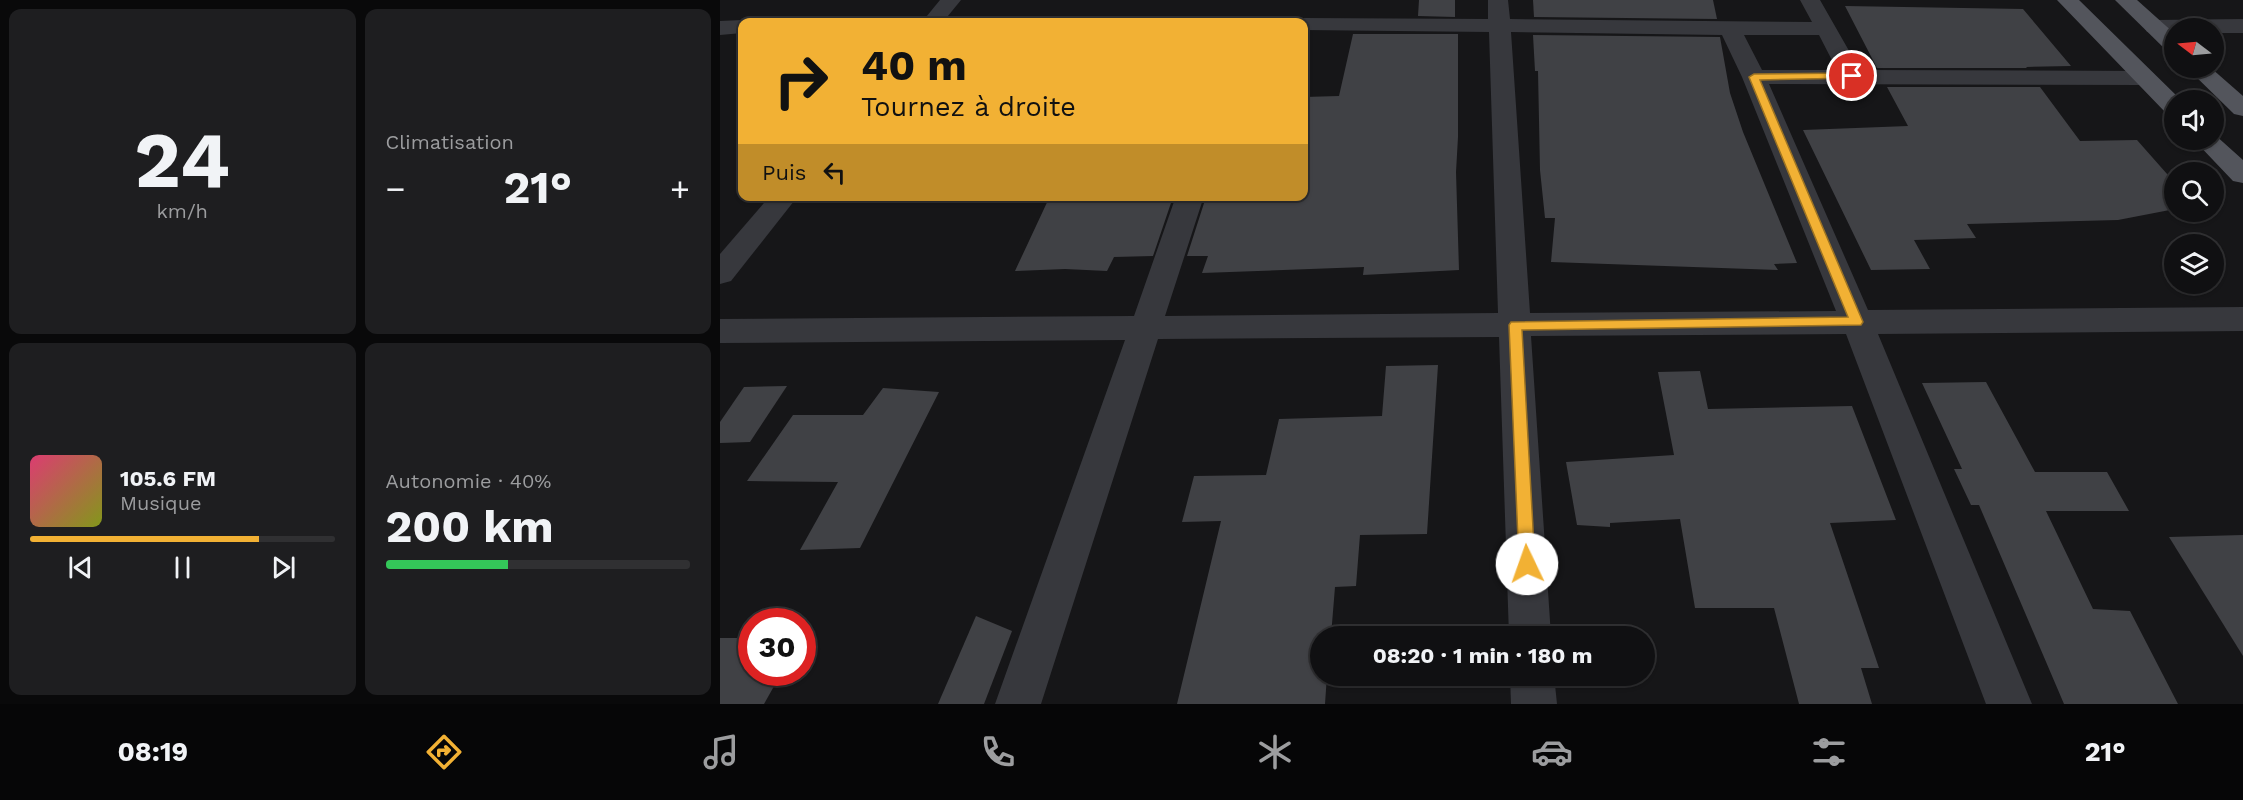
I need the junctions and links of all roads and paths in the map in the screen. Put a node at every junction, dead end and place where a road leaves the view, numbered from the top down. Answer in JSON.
{"nodes":[{"id":1,"x":951,"y":0,"type":"edge"},
{"id":2,"x":1810,"y":0,"type":"edge"},
{"id":3,"x":2067,"y":0,"type":"edge"},
{"id":4,"x":2125,"y":0,"type":"edge"},
{"id":5,"x":1498,"y":13,"type":"edge"},
{"id":6,"x":935,"y":18,"type":"edge"},
{"id":7,"x":1308,"y":24,"type":"edge"},
{"id":8,"x":2243,"y":26,"type":"edge"},
{"id":9,"x":738,"y":27,"type":"edge"},
{"id":10,"x":2155,"y":27,"type":"junction"},
{"id":11,"x":720,"y":28,"type":"edge"},
{"id":12,"x":1730,"y":29,"type":"junction"},
{"id":13,"x":1826,"y":29,"type":"junction"},
{"id":14,"x":2164,"y":36,"type":"edge"},
{"id":15,"x":1852,"y":76,"type":"junction"},
{"id":16,"x":1754,"y":77,"type":"junction"},
{"id":17,"x":2145,"y":78,"type":"junction"},
{"id":18,"x":2209,"y":78,"type":"edge"},
{"id":19,"x":2164,"y":97,"type":"edge"},
{"id":20,"x":2243,"y":109,"type":"edge"},
{"id":21,"x":2217,"y":150,"type":"edge"},
{"id":22,"x":2243,"y":175,"type":"edge"},
{"id":23,"x":781,"y":201,"type":"edge"},
{"id":24,"x":1188,"y":201,"type":"edge"},
{"id":25,"x":720,"y":274,"type":"edge"},
{"id":26,"x":2243,"y":319,"type":"edge"},
{"id":27,"x":1857,"y":322,"type":"junction"},
{"id":28,"x":1515,"y":325,"type":"junction"},
{"id":29,"x":1147,"y":328,"type":"junction"},
{"id":30,"x":720,"y":331,"type":"edge"},
{"id":31,"x":1530,"y":626,"type":"edge"},
{"id":32,"x":1533,"y":686,"type":"edge"},
{"id":33,"x":1018,"y":704,"type":"edge"},
{"id":34,"x":1534,"y":704,"type":"edge"},
{"id":35,"x":2009,"y":704,"type":"edge"}],
"edges":[{"from":1,"to":6,"type":"street"},
{"from":2,"to":13,"type":"street"},
{"from":3,"to":17,"type":"main road"},
{"from":4,"to":10,"type":"main road"},
{"from":5,"to":7,"type":"street"},
{"from":5,"to":12,"type":"street"},
{"from":5,"to":28,"type":"street"},
{"from":8,"to":10,"type":"street"},
{"from":9,"to":11,"type":"street"},
{"from":10,"to":14,"type":"main road"},
{"from":12,"to":13,"type":"street"},
{"from":12,"to":16,"type":"street"},
{"from":13,"to":15,"type":"street"},
{"from":15,"to":16,"type":"street"},
{"from":15,"to":17,"type":"street"},
{"from":16,"to":27,"type":"street"},
{"from":17,"to":19,"type":"main road"},
{"from":18,"to":20,"type":"main road"},
{"from":21,"to":22,"type":"main road"},
{"from":23,"to":25,"type":"street"},
{"from":24,"to":29,"type":"street"},
{"from":26,"to":27,"type":"street"},
{"from":27,"to":28,"type":"street"},
{"from":27,"to":35,"type":"street"},
{"from":28,"to":29,"type":"street"},
{"from":28,"to":31,"type":"street"},
{"from":29,"to":30,"type":"street"},
{"from":29,"to":33,"type":"street"},
{"from":32,"to":34,"type":"street"}]}
